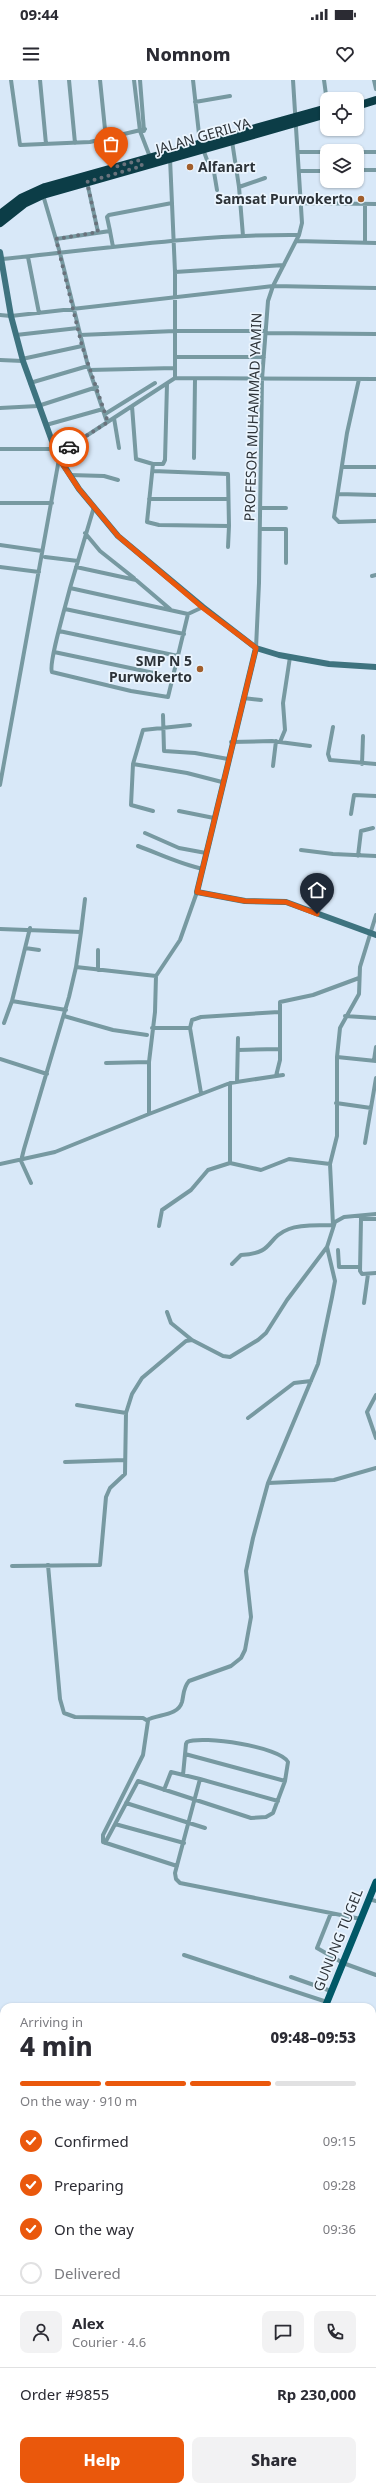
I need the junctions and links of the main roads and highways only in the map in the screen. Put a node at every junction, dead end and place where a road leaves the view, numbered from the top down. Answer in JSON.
{"nodes":[{"id":1,"x":376,"y":95,"type":"edge"},
{"id":2,"x":364,"y":98,"type":"edge"},
{"id":3,"x":376,"y":100,"type":"edge"},
{"id":4,"x":364,"y":104,"type":"edge"},
{"id":5,"x":320,"y":110,"type":"edge"},
{"id":6,"x":320,"y":115,"type":"edge"},
{"id":7,"x":295,"y":119,"type":"junction"},
{"id":8,"x":201,"y":146,"type":"junction"},
{"id":9,"x":141,"y":163,"type":"junction"},
{"id":10,"x":69,"y":184,"type":"junction"},
{"id":11,"x":0,"y":214,"type":"edge"},
{"id":12,"x":0,"y":223,"type":"edge"},
{"id":13,"x":0,"y":252,"type":"edge"},
{"id":14,"x":2,"y":274,"type":"edge"},
{"id":15,"x":256,"y":648,"type":"junction"},
{"id":16,"x":376,"y":667,"type":"edge"},
{"id":17,"x":373,"y":934,"type":"edge"},
{"id":18,"x":376,"y":1882,"type":"edge"},
{"id":19,"x":373,"y":1900,"type":"edge"},
{"id":20,"x":326,"y":2003,"type":"edge"}],
"edges":[{"from":1,"to":2,"type":"highway"},
{"from":3,"to":4,"type":"highway"},
{"from":5,"to":7,"type":"highway","name":"JALAN GERILYA"},
{"from":6,"to":7,"type":"highway","name":"JALAN GERILYA"},
{"from":7,"to":8,"type":"highway","name":"JALAN GERILYA"},
{"from":7,"to":8,"type":"highway","name":"JALAN GERILYA"},
{"from":8,"to":9,"type":"highway","name":"JALAN GERILYA"},
{"from":8,"to":9,"type":"highway","name":"JALAN GERILYA"},
{"from":9,"to":10,"type":"highway","name":"JALAN GERILYA"},
{"from":9,"to":10,"type":"highway","name":"JALAN GERILYA"},
{"from":10,"to":11,"type":"highway","name":"JALAN GERILYA"},
{"from":10,"to":12,"type":"highway","name":"JALAN GERILYA"},
{"from":13,"to":14,"type":"main road"},
{"from":14,"to":15,"type":"main road"},
{"from":15,"to":16,"type":"main road"},
{"from":15,"to":17,"type":"main road"},
{"from":18,"to":19,"type":"main road","name":"GUNUNG TUGEL"},
{"from":19,"to":20,"type":"main road","name":"GUNUNG TUGEL"}]}
